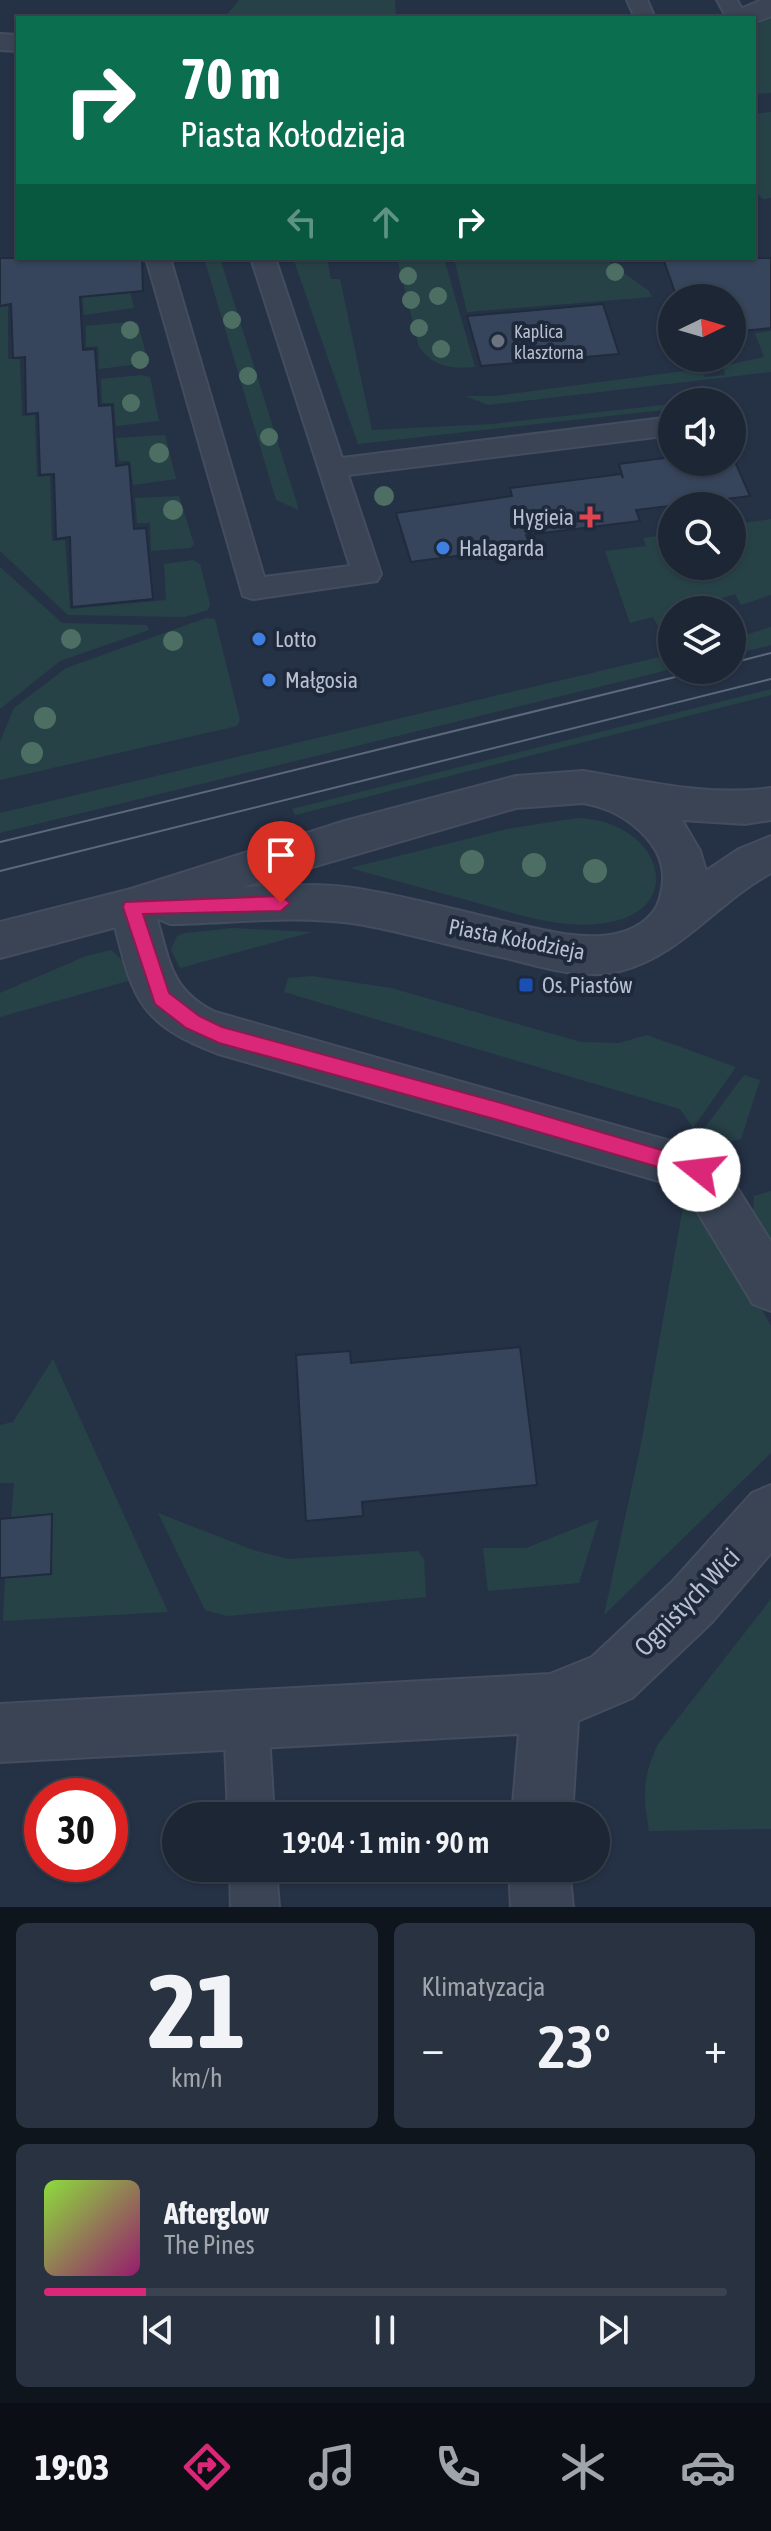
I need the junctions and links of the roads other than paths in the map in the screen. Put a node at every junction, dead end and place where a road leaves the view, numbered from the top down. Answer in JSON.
{"nodes":[{"id":1,"x":771,"y":6,"type":"edge"},
{"id":2,"x":745,"y":16,"type":"edge"},
{"id":3,"x":159,"y":260,"type":"edge"},
{"id":4,"x":264,"y":260,"type":"edge"},
{"id":5,"x":658,"y":428,"type":"edge"},
{"id":6,"x":332,"y":468,"type":"junction"},
{"id":7,"x":600,"y":789,"type":"junction"},
{"id":8,"x":771,"y":804,"type":"edge"},
{"id":9,"x":345,"y":838,"type":"junction"},
{"id":10,"x":771,"y":853,"type":"edge"},
{"id":11,"x":132,"y":907,"type":"junction"},
{"id":12,"x":362,"y":907,"type":"junction"},
{"id":13,"x":667,"y":927,"type":"junction"},
{"id":14,"x":0,"y":940,"type":"edge"},
{"id":15,"x":771,"y":1287,"type":"edge"},
{"id":16,"x":771,"y":1512,"type":"edge"},
{"id":17,"x":574,"y":1695,"type":"junction"},
{"id":18,"x":246,"y":1718,"type":"junction"},
{"id":19,"x":0,"y":1733,"type":"edge"},
{"id":20,"x":250,"y":1802,"type":"edge"},
{"id":21,"x":546,"y":1802,"type":"edge"},
{"id":22,"x":254,"y":1882,"type":"edge"},
{"id":23,"x":540,"y":1882,"type":"edge"},
{"id":24,"x":255,"y":1907,"type":"edge"},
{"id":25,"x":542,"y":1907,"type":"edge"}],
"edges":[{"from":1,"to":2,"type":"street"},
{"from":3,"to":6,"type":"lane"},
{"from":4,"to":6,"type":"lane"},
{"from":5,"to":6,"type":"lane"},
{"from":7,"to":8,"type":"street","name":"Piasta Kołodzieja"},
{"from":7,"to":9,"type":"street","name":"Piasta Kołodzieja"},
{"from":7,"to":13,"type":"street","name":"Piasta Kołodzieja"},
{"from":9,"to":11,"type":"street","name":"Piasta Kołodzieja"},
{"from":9,"to":12,"type":"street","name":"Piasta Kołodzieja"},
{"from":10,"to":13,"type":"street","name":"Piasta Kołodzieja"},
{"from":11,"to":12,"type":"street","name":"Piasta Kołodzieja"},
{"from":11,"to":14,"type":"street","name":"Piasta Kołodzieja"},
{"from":11,"to":15,"type":"street"},
{"from":12,"to":13,"type":"street","name":"Piasta Kołodzieja"},
{"from":16,"to":17,"type":"street","name":"Ognistych Wici"},
{"from":17,"to":18,"type":"street"},
{"from":17,"to":21,"type":"street"},
{"from":18,"to":19,"type":"street"},
{"from":18,"to":20,"type":"lane"},
{"from":22,"to":24,"type":"lane"},
{"from":23,"to":25,"type":"street"}]}
